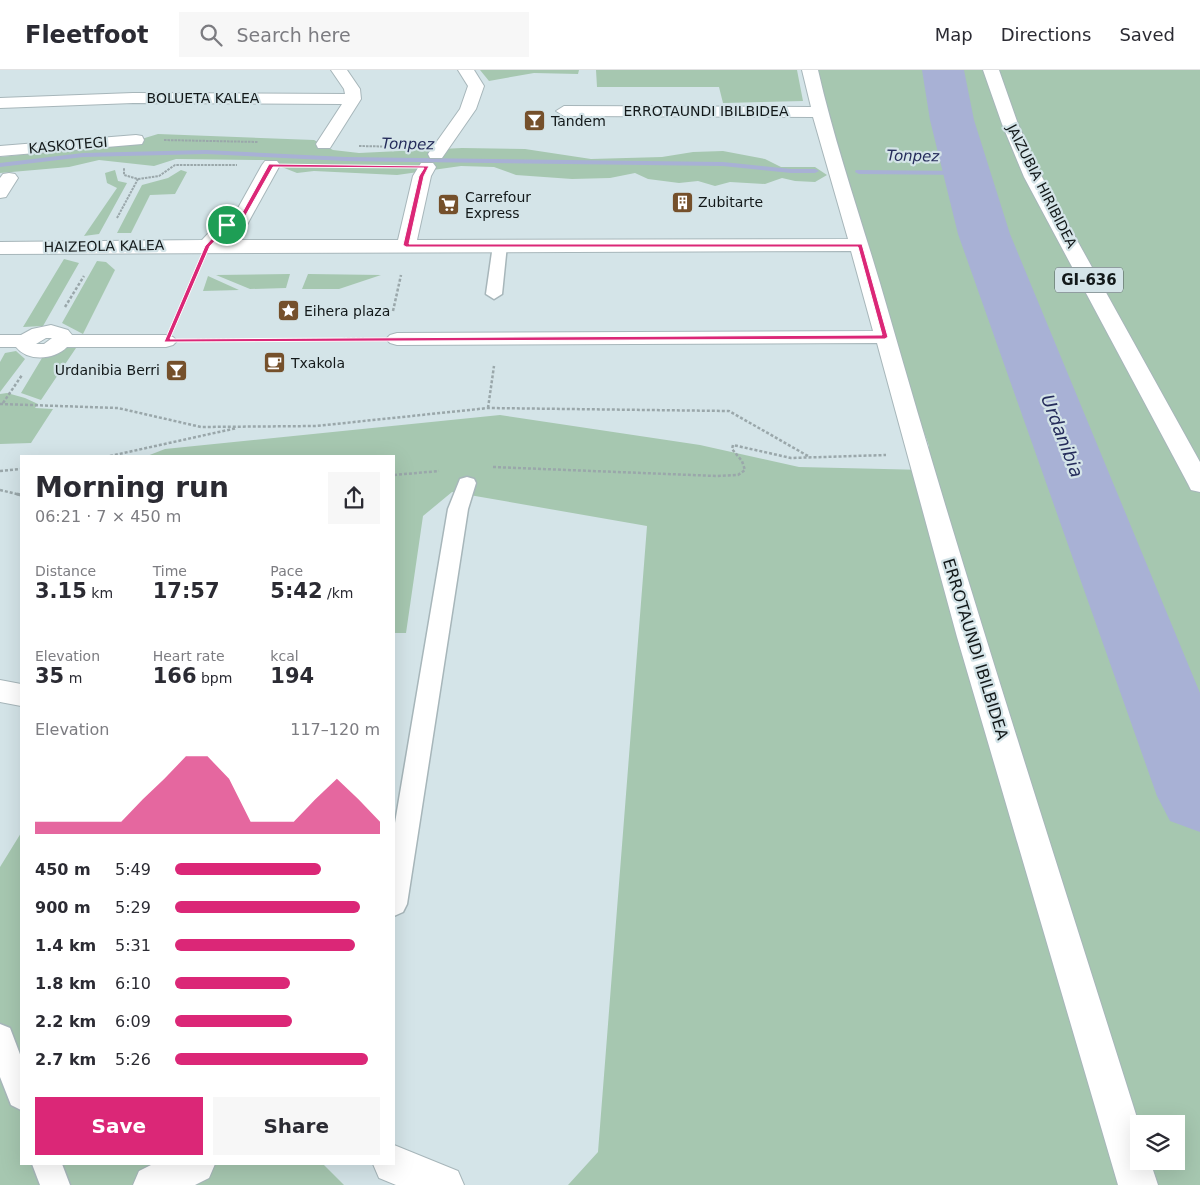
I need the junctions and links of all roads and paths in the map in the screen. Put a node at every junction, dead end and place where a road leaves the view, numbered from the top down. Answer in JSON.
{"nodes":[{"id":1,"x":339,"y":70,"type":"edge"},
{"id":2,"x":466,"y":70,"type":"edge"},
{"id":3,"x":810,"y":70,"type":"edge"},
{"id":4,"x":991,"y":70,"type":"edge"},
{"id":5,"x":353,"y":100,"type":"junction"},
{"id":6,"x":0,"y":103,"type":"edge"},
{"id":7,"x":564,"y":111,"type":"dead end"},
{"id":8,"x":818,"y":112,"type":"junction"},
{"id":9,"x":136,"y":140,"type":"dead end"},
{"id":10,"x":324,"y":144,"type":"dead end"},
{"id":11,"x":0,"y":151,"type":"edge"},
{"id":12,"x":435,"y":156,"type":"junction"},
{"id":13,"x":271,"y":165,"type":"joint"},
{"id":14,"x":340,"y":166,"type":"dead end"},
{"id":15,"x":9,"y":178,"type":"dead end"},
{"id":16,"x":138,"y":179,"type":"dead end"},
{"id":17,"x":0,"y":193,"type":"edge"},
{"id":18,"x":406,"y":245,"type":"junction"},
{"id":19,"x":500,"y":245,"type":"junction"},
{"id":20,"x":860,"y":245,"type":"junction"},
{"id":21,"x":208,"y":246,"type":"junction"},
{"id":22,"x":0,"y":248,"type":"edge"},
{"id":23,"x":494,"y":294,"type":"dead end"},
{"id":24,"x":885,"y":337,"type":"junction"},
{"id":25,"x":392,"y":339,"type":"junction"},
{"id":26,"x":0,"y":341,"type":"edge"},
{"id":27,"x":166,"y":341,"type":"junction"},
{"id":28,"x":0,"y":404,"type":"edge"},
{"id":29,"x":245,"y":426,"type":"junction"},
{"id":30,"x":114,"y":455,"type":"edge"},
{"id":31,"x":916,"y":455,"type":"junction"},
{"id":32,"x":808,"y":456,"type":"junction"},
{"id":33,"x":489,"y":467,"type":"dead end"},
{"id":34,"x":20,"y":469,"type":"edge"},
{"id":35,"x":0,"y":471,"type":"edge"},
{"id":36,"x":442,"y":471,"type":"dead end"},
{"id":37,"x":395,"y":475,"type":"edge"},
{"id":38,"x":467,"y":483,"type":"dead end"},
{"id":39,"x":1200,"y":484,"type":"edge"},
{"id":40,"x":0,"y":490,"type":"edge"},
{"id":41,"x":20,"y":495,"type":"edge"},
{"id":42,"x":0,"y":691,"type":"edge"},
{"id":43,"x":20,"y":695,"type":"edge"},
{"id":44,"x":395,"y":898,"type":"edge"},
{"id":45,"x":0,"y":1038,"type":"edge"},
{"id":46,"x":20,"y":1092,"type":"edge"},
{"id":47,"x":47,"y":1165,"type":"edge"},
{"id":48,"x":193,"y":1165,"type":"edge"},
{"id":49,"x":395,"y":1165,"type":"edge"},
{"id":50,"x":55,"y":1185,"type":"edge"},
{"id":51,"x":153,"y":1185,"type":"edge"},
{"id":52,"x":444,"y":1185,"type":"edge"},
{"id":53,"x":1138,"y":1185,"type":"edge"}],
"edges":[{"from":1,"to":5,"type":"street"},
{"from":2,"to":12,"type":"street"},
{"from":3,"to":8,"type":"street","name":"ERROTAUNDI IBILBIDEA"},
{"from":4,"to":39,"type":"street","name":"JAIZUBIA HIRIBIDEA","number":"GI-636"},
{"from":5,"to":6,"type":"street","name":"BOLUETA KALEA"},
{"from":5,"to":10,"type":"street"},
{"from":7,"to":8,"type":"street","name":"ERROTAUNDI IBILBIDEA"},
{"from":8,"to":20,"type":"street","name":"ERROTAUNDI IBILBIDEA"},
{"from":9,"to":11,"type":"street","name":"KASKOTEGI"},
{"from":12,"to":14,"type":"path"},
{"from":12,"to":18,"type":"street"},
{"from":13,"to":16,"type":"path"},
{"from":13,"to":21,"type":"street"},
{"from":15,"to":17,"type":"street"},
{"from":18,"to":19,"type":"street"},
{"from":18,"to":21,"type":"street"},
{"from":18,"to":25,"type":"path"},
{"from":19,"to":20,"type":"street"},
{"from":19,"to":23,"type":"lane"},
{"from":20,"to":24,"type":"street","name":"ERROTAUNDI IBILBIDEA"},
{"from":21,"to":22,"type":"street","name":"HAIZEOLA KALEA"},
{"from":21,"to":27,"type":"path"},
{"from":24,"to":25,"type":"street"},
{"from":24,"to":31,"type":"street","name":"ERROTAUNDI IBILBIDEA"},
{"from":25,"to":27,"type":"path"},
{"from":26,"to":27,"type":"street"},
{"from":28,"to":29,"type":"path"},
{"from":29,"to":30,"type":"path"},
{"from":29,"to":32,"type":"path"},
{"from":31,"to":32,"type":"path"},
{"from":31,"to":53,"type":"street","name":"ERROTAUNDI IBILBIDEA"},
{"from":32,"to":33,"type":"path"},
{"from":34,"to":35,"type":"path"},
{"from":36,"to":37,"type":"path"},
{"from":38,"to":44,"type":"lane"},
{"from":40,"to":41,"type":"path"},
{"from":42,"to":43,"type":"street"},
{"from":45,"to":46,"type":"lane"},
{"from":47,"to":50,"type":"lane"},
{"from":48,"to":51,"type":"street"},
{"from":49,"to":52,"type":"street"}]}
